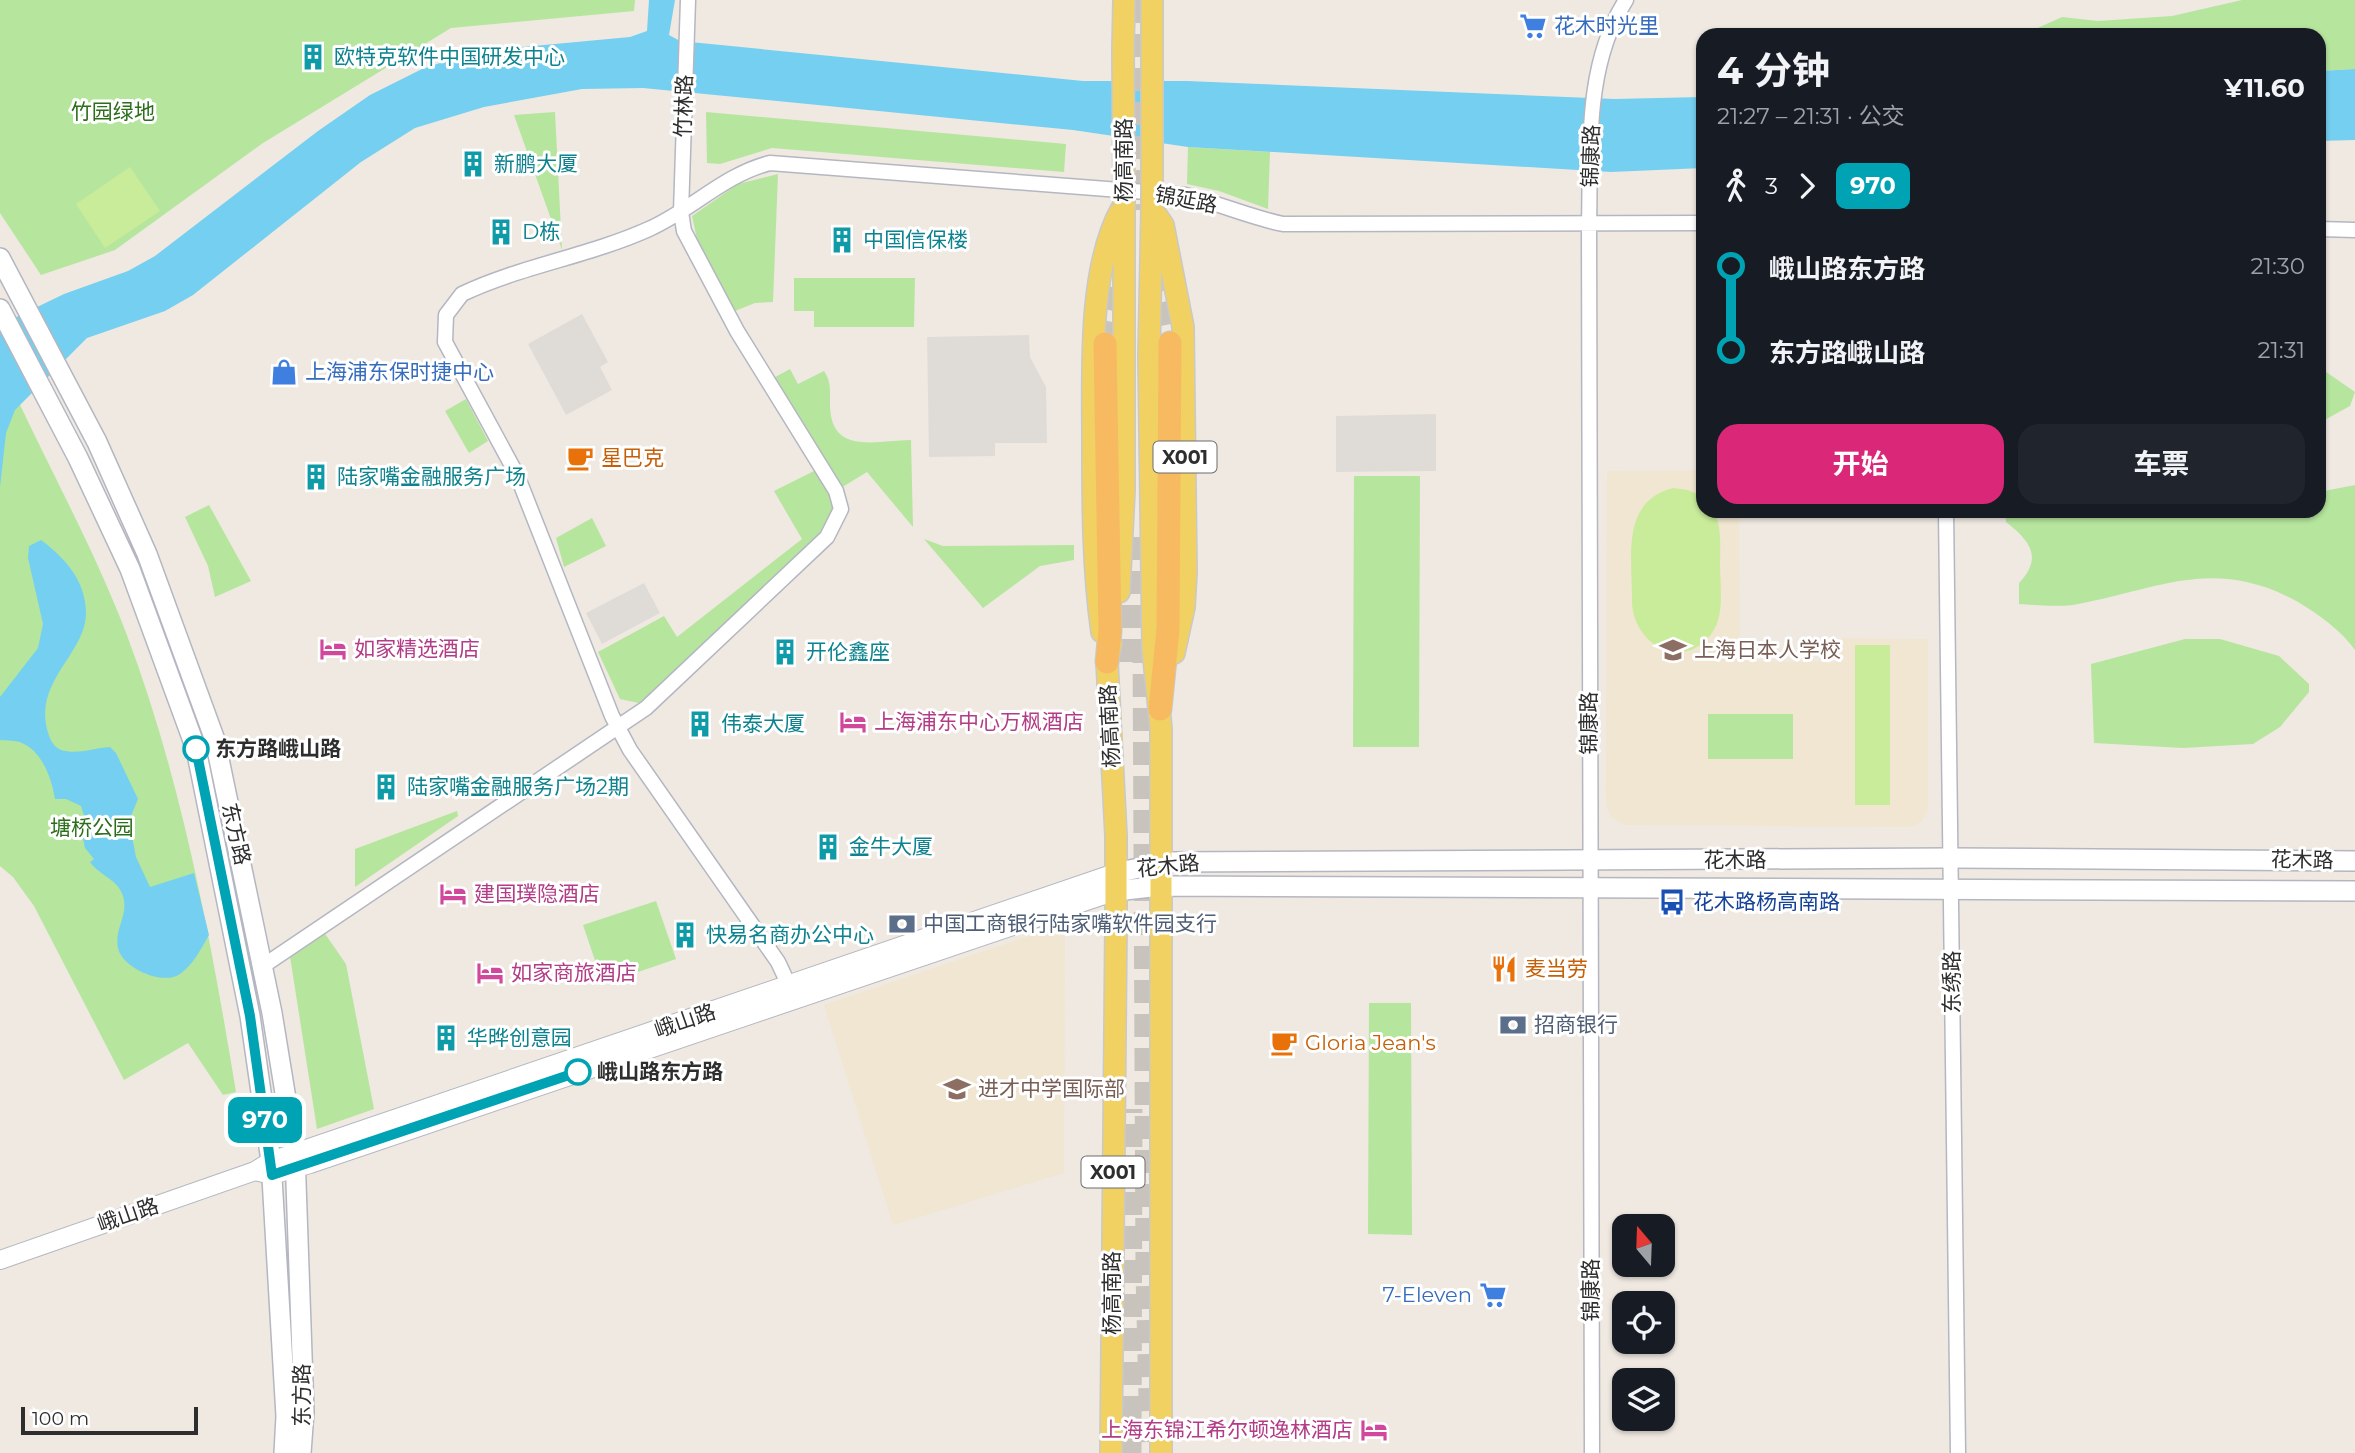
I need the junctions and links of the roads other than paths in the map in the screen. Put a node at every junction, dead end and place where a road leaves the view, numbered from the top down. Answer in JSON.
{"nodes":[{"id":1,"x":688,"y":0,"type":"edge"},
{"id":2,"x":1124,"y":0,"type":"edge"},
{"id":3,"x":1152,"y":0,"type":"edge"},
{"id":4,"x":1626,"y":0,"type":"edge"},
{"id":5,"x":1124,"y":206,"type":"junction"},
{"id":6,"x":1152,"y":208,"type":"junction"},
{"id":7,"x":681,"y":212,"type":"junction"},
{"id":8,"x":1696,"y":223,"type":"edge"},
{"id":9,"x":1588,"y":224,"type":"junction"},
{"id":10,"x":2326,"y":229,"type":"edge"},
{"id":11,"x":2355,"y":230,"type":"edge"},
{"id":12,"x":0,"y":258,"type":"edge"},
{"id":13,"x":0,"y":309,"type":"edge"},
{"id":14,"x":1170,"y":343,"type":"tunnel mouth"},
{"id":15,"x":1105,"y":344,"type":"tunnel mouth"},
{"id":16,"x":1946,"y":518,"type":"edge"},
{"id":17,"x":1107,"y":662,"type":"junction"},
{"id":18,"x":1160,"y":709,"type":"junction"},
{"id":19,"x":618,"y":729,"type":"junction"},
{"id":20,"x":2355,"y":848,"type":"edge"},
{"id":21,"x":1950,"y":858,"type":"junction"},
{"id":22,"x":1589,"y":860,"type":"junction"},
{"id":23,"x":2335,"y":860,"type":"junction"},
{"id":24,"x":2355,"y":861,"type":"edge"},
{"id":25,"x":1160,"y":864,"type":"junction"},
{"id":26,"x":1116,"y":882,"type":"junction"},
{"id":27,"x":1160,"y":886,"type":"junction"},
{"id":28,"x":1589,"y":886,"type":"junction"},
{"id":29,"x":1952,"y":887,"type":"junction"},
{"id":30,"x":2355,"y":891,"type":"edge"},
{"id":31,"x":263,"y":967,"type":"junction"},
{"id":32,"x":792,"y":992,"type":"junction"},
{"id":33,"x":296,"y":1161,"type":"junction"},
{"id":34,"x":266,"y":1169,"type":"junction"},
{"id":35,"x":0,"y":1260,"type":"edge"},
{"id":36,"x":284,"y":1453,"type":"edge"},
{"id":37,"x":301,"y":1453,"type":"edge"},
{"id":38,"x":1111,"y":1453,"type":"edge"},
{"id":39,"x":1161,"y":1453,"type":"edge"},
{"id":40,"x":1592,"y":1453,"type":"edge"},
{"id":41,"x":1958,"y":1453,"type":"edge"}],
"edges":[{"from":1,"to":7,"type":"street","name":"竹林路"},
{"from":2,"to":5,"type":"main road","name":"杨高南路","number":"X001","bridge":true},
{"from":3,"to":6,"type":"main road","name":"杨高南路","number":"X001","bridge":true},
{"from":4,"to":9,"type":"street","name":"锦康路"},
{"from":5,"to":17,"type":"main road","name":"杨高南路","number":"X001"},
{"from":5,"to":17,"type":"main road","number":"X001"},
{"from":6,"to":18,"type":"main road","name":"杨高南路","number":"X001"},
{"from":6,"to":18,"type":"main road","number":"X001"},
{"from":7,"to":9,"type":"street","name":"锦延路"},
{"from":7,"to":19,"type":"street","name":"竹林路"},
{"from":7,"to":19,"type":"street","name":"锦延路"},
{"from":8,"to":9,"type":"street","name":"锦延路"},
{"from":9,"to":22,"type":"street","name":"锦康路"},
{"from":10,"to":11,"type":"street"},
{"from":12,"to":31,"type":"main road","name":"东方路"},
{"from":13,"to":34,"type":"main road","name":"东方路"},
{"from":14,"to":18,"type":"highway"},
{"from":15,"to":17,"type":"highway"},
{"from":16,"to":21,"type":"street","name":"东绣路"},
{"from":17,"to":26,"type":"main road","name":"杨高南路","number":"X001"},
{"from":18,"to":25,"type":"main road","name":"杨高南路","number":"X001"},
{"from":19,"to":31,"type":"street"},
{"from":19,"to":32,"type":"street","name":"锦延路"},
{"from":20,"to":23,"type":"main road"},
{"from":21,"to":22,"type":"main road","name":"花木路"},
{"from":21,"to":23,"type":"main road","name":"花木路"},
{"from":21,"to":29,"type":"street","name":"东绣路"},
{"from":22,"to":25,"type":"main road","name":"花木路"},
{"from":22,"to":28,"type":"street","name":"锦康路"},
{"from":23,"to":24,"type":"main road","name":"花木路"},
{"from":25,"to":26,"type":"main road","name":"花木路"},
{"from":25,"to":27,"type":"main road","name":"杨高南路","number":"X001"},
{"from":26,"to":27,"type":"main road","name":"花木路"},
{"from":26,"to":32,"type":"street","name":"峨山路"},
{"from":26,"to":38,"type":"main road","name":"杨高南路","number":"X001"},
{"from":27,"to":28,"type":"main road","name":"花木路"},
{"from":27,"to":39,"type":"main road","name":"杨高南路","number":"X001"},
{"from":28,"to":29,"type":"main road","name":"花木路"},
{"from":28,"to":40,"type":"street","name":"锦康路"},
{"from":29,"to":30,"type":"main road","name":"花木路"},
{"from":29,"to":41,"type":"street","name":"东绣路"},
{"from":31,"to":33,"type":"main road","name":"东方路"},
{"from":32,"to":33,"type":"street","name":"峨山路"},
{"from":33,"to":34,"type":"street","name":"峨山路"},
{"from":33,"to":37,"type":"main road","name":"东方路"},
{"from":34,"to":35,"type":"street","name":"峨山路"},
{"from":34,"to":36,"type":"main road","name":"东方路"}]}
